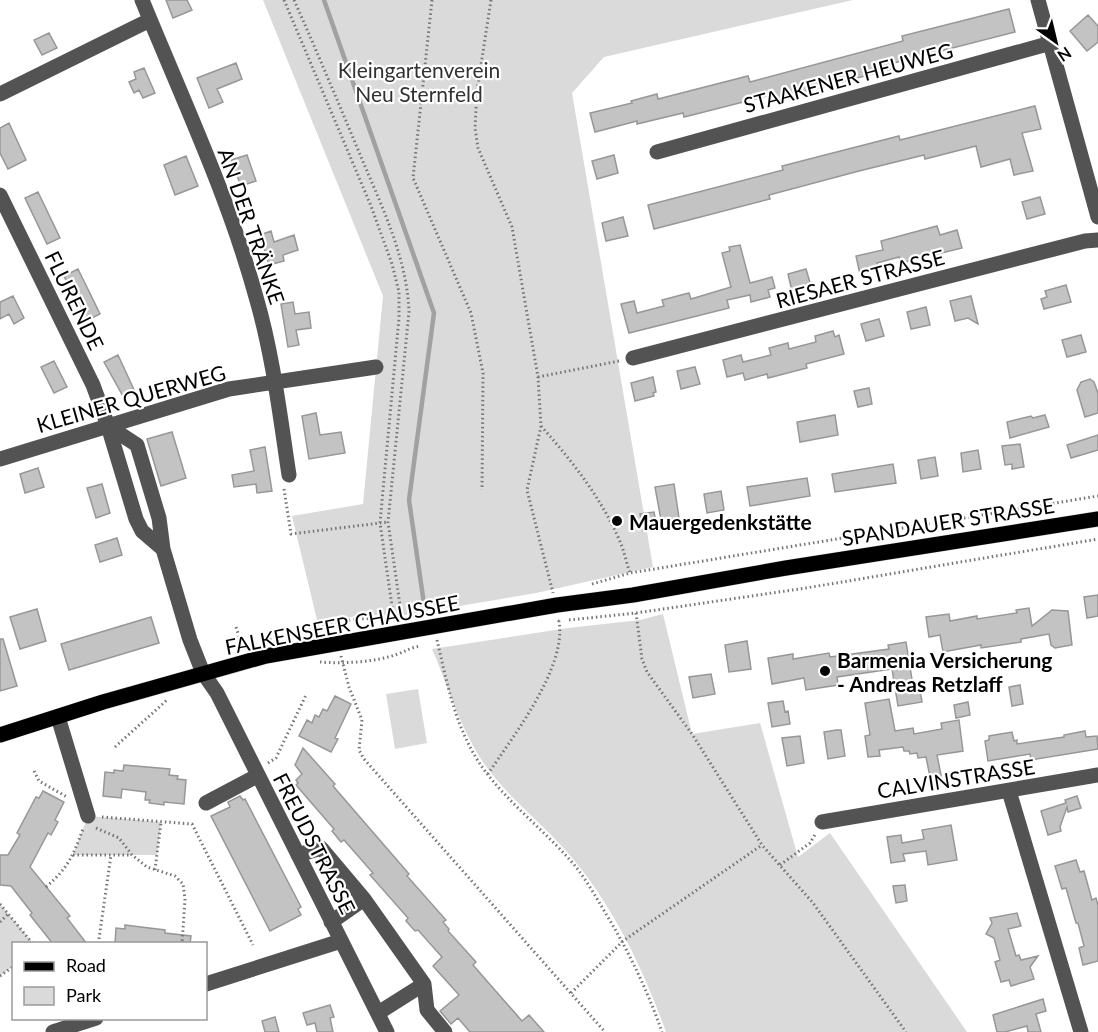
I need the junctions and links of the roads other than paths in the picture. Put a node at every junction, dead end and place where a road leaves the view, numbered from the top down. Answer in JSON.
{"nodes":[{"id":1,"x":142,"y":0,"type":"edge"},
{"id":2,"x":1038,"y":0,"type":"edge"},
{"id":3,"x":150,"y":20,"type":"junction"},
{"id":4,"x":1051,"y":43,"type":"junction"},
{"id":5,"x":0,"y":94,"type":"edge"},
{"id":6,"x":657,"y":152,"type":"dead end"},
{"id":7,"x":0,"y":195,"type":"edge"},
{"id":8,"x":1098,"y":217,"type":"edge"},
{"id":9,"x":1098,"y":240,"type":"edge"},
{"id":10,"x":633,"y":358,"type":"road end"},
{"id":11,"x":376,"y":367,"type":"dead end"},
{"id":12,"x":275,"y":382,"type":"junction"},
{"id":13,"x":108,"y":426,"type":"junction"},
{"id":14,"x":0,"y":459,"type":"edge"},
{"id":15,"x":289,"y":475,"type":"road end"},
{"id":16,"x":1098,"y":519,"type":"edge"},
{"id":17,"x":163,"y":549,"type":"junction"},
{"id":18,"x":555,"y":600,"type":"joint"},
{"id":19,"x":203,"y":673,"type":"junction"},
{"id":20,"x":58,"y":717,"type":"junction"},
{"id":21,"x":0,"y":735,"type":"edge"},
{"id":22,"x":256,"y":773,"type":"junction"},
{"id":23,"x":1098,"y":775,"type":"edge"},
{"id":24,"x":1009,"y":791,"type":"junction"},
{"id":25,"x":206,"y":803,"type":"dead end"},
{"id":26,"x":86,"y":809,"type":"road end"},
{"id":27,"x":822,"y":822,"type":"road end"},
{"id":28,"x":297,"y":855,"type":"junction"},
{"id":29,"x":364,"y":899,"type":"junction"},
{"id":30,"x":331,"y":922,"type":"junction"},
{"id":31,"x":341,"y":941,"type":"junction"},
{"id":32,"x":207,"y":984,"type":"edge"},
{"id":33,"x":424,"y":984,"type":"junction"},
{"id":34,"x":378,"y":1014,"type":"junction"},
{"id":35,"x":90,"y":1020,"type":"edge"},
{"id":36,"x":53,"y":1032,"type":"edge"},
{"id":37,"x":387,"y":1032,"type":"edge"},
{"id":38,"x":445,"y":1032,"type":"edge"},
{"id":39,"x":1080,"y":1032,"type":"edge"}],
"edges":[{"from":1,"to":3,"type":"street","name":"AN DER TRÄNKE"},
{"from":2,"to":4,"type":"street"},
{"from":3,"to":5,"type":"street"},
{"from":3,"to":12,"type":"street","name":"AN DER TRÄNKE"},
{"from":4,"to":6,"type":"street","name":"STAAKENER HEUWEG"},
{"from":4,"to":8,"type":"street"},
{"from":7,"to":13,"type":"street","name":"FLURENDE"},
{"from":9,"to":10,"type":"street","name":"RIESAER STRASSE"},
{"from":11,"to":12,"type":"street","name":"KLEINER QUERWEG"},
{"from":12,"to":13,"type":"street","name":"KLEINER QUERWEG"},
{"from":12,"to":15,"type":"street","name":"AN DER TRÄNKE"},
{"from":13,"to":14,"type":"street","name":"KLEINER QUERWEG"},
{"from":13,"to":17,"type":"street","name":"FLURENDE"},
{"from":13,"to":17,"type":"street"},
{"from":16,"to":18,"type":"main road","name":"SPANDAUER STRASSE"},
{"from":17,"to":19,"type":"street"},
{"from":18,"to":19,"type":"main road","name":"FALKENSEER CHAUSSEE"},
{"from":19,"to":20,"type":"main road","name":"FALKENSEER CHAUSSEE"},
{"from":19,"to":22,"type":"street","name":"FREUDSTRASSE"},
{"from":20,"to":21,"type":"main road","name":"FALKENSEER CHAUSSEE"},
{"from":20,"to":26,"type":"street"},
{"from":22,"to":25,"type":"street"},
{"from":22,"to":28,"type":"street","name":"FREUDSTRASSE"},
{"from":23,"to":24,"type":"street","name":"CALVINSTRASSE"},
{"from":24,"to":27,"type":"street","name":"CALVINSTRASSE"},
{"from":24,"to":39,"type":"street"},
{"from":28,"to":29,"type":"street"},
{"from":28,"to":30,"type":"street","name":"FREUDSTRASSE"},
{"from":29,"to":30,"type":"street"},
{"from":29,"to":33,"type":"street"},
{"from":30,"to":31,"type":"street","name":"FREUDSTRASSE"},
{"from":31,"to":32,"type":"street"},
{"from":31,"to":34,"type":"street","name":"FREUDSTRASSE"},
{"from":33,"to":34,"type":"street"},
{"from":33,"to":38,"type":"street"},
{"from":34,"to":37,"type":"street","name":"FREUDSTRASSE"},
{"from":35,"to":36,"type":"street"}]}
